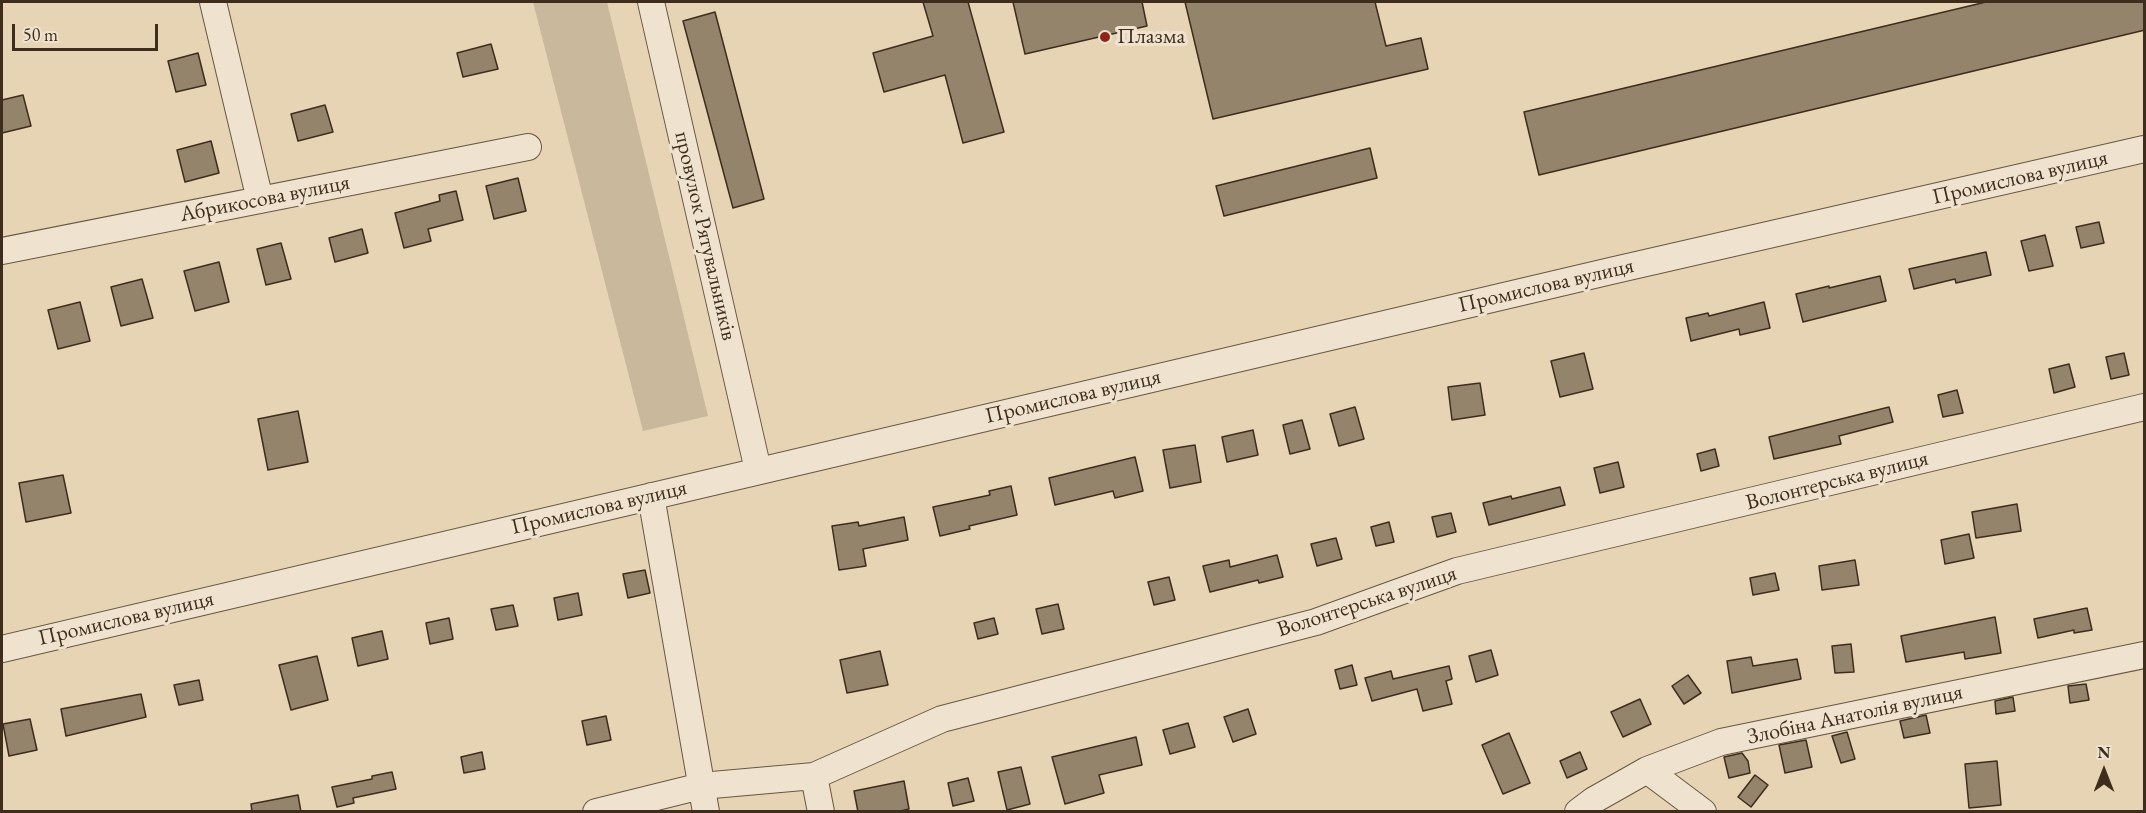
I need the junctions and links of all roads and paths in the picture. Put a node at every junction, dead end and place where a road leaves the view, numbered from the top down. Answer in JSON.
{"nodes":[{"id":1,"x":213,"y":2,"type":"edge"},
{"id":2,"x":651,"y":2,"type":"edge"},
{"id":3,"x":528,"y":147,"type":"dead end"},
{"id":4,"x":2145,"y":149,"type":"edge"},
{"id":5,"x":260,"y":200,"type":"junction"},
{"id":6,"x":2,"y":251,"type":"edge"},
{"id":7,"x":2145,"y":407,"type":"edge"},
{"id":8,"x":758,"y":470,"type":"junction"},
{"id":9,"x":651,"y":496,"type":"junction"},
{"id":10,"x":2,"y":648,"type":"edge"},
{"id":11,"x":2145,"y":656,"type":"edge"},
{"id":12,"x":1647,"y":770,"type":"junction"},
{"id":13,"x":813,"y":776,"type":"junction"},
{"id":14,"x":701,"y":786,"type":"junction"},
{"id":15,"x":596,"y":812,"type":"edge"},
{"id":16,"x":706,"y":812,"type":"edge"},
{"id":17,"x":821,"y":812,"type":"edge"},
{"id":18,"x":1578,"y":812,"type":"edge"},
{"id":19,"x":1703,"y":812,"type":"edge"}],
"edges":[{"from":1,"to":5,"type":"street"},
{"from":2,"to":8,"type":"street","name":"провулок Рятувальників"},
{"from":3,"to":5,"type":"street","name":"Абрикосова вулиця"},
{"from":4,"to":8,"type":"street","name":"Промислова вулиця"},
{"from":5,"to":6,"type":"street","name":"Абрикосова вулиця"},
{"from":7,"to":13,"type":"street","name":"Волонтерська вулиця"},
{"from":8,"to":9,"type":"street","name":"Промислова вулиця"},
{"from":9,"to":10,"type":"street","name":"Промислова вулиця"},
{"from":9,"to":14,"type":"street"},
{"from":11,"to":12,"type":"street","name":"Злобіна Анатолія вулиця"},
{"from":12,"to":18,"type":"street","name":"Злобіна Анатолія вулиця"},
{"from":12,"to":19,"type":"street"},
{"from":13,"to":14,"type":"street","name":"Волонтерська вулиця"},
{"from":13,"to":17,"type":"street"},
{"from":14,"to":15,"type":"street","name":"Волонтерська вулиця"},
{"from":14,"to":16,"type":"street"}]}
